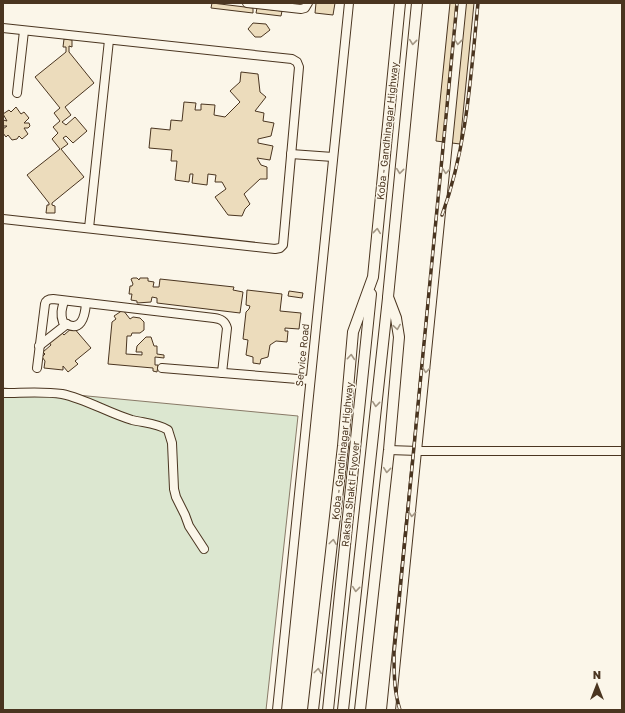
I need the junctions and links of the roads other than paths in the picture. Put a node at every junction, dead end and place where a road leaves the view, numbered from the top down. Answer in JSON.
{"nodes":[{"id":1,"x":247,"y":3,"type":"edge"},
{"id":2,"x":308,"y":3,"type":"edge"},
{"id":3,"x":348,"y":3,"type":"edge"},
{"id":4,"x":400,"y":3,"type":"edge"},
{"id":5,"x":417,"y":3,"type":"edge"},
{"id":6,"x":462,"y":3,"type":"edge"},
{"id":7,"x":3,"y":28,"type":"edge"},
{"id":8,"x":24,"y":31,"type":"junction"},
{"id":9,"x":109,"y":40,"type":"junction"},
{"id":10,"x":17,"y":93,"type":"dead end"},
{"id":11,"x":291,"y":154,"type":"junction"},
{"id":12,"x":333,"y":157,"type":"junction"},
{"id":13,"x":3,"y":219,"type":"edge"},
{"id":14,"x":89,"y":228,"type":"junction"},
{"id":15,"x":373,"y":277,"type":"junction"},
{"id":16,"x":388,"y":297,"type":"junction"},
{"id":17,"x":64,"y":301,"type":"junction"},
{"id":18,"x":86,"y":303,"type":"junction"},
{"id":19,"x":67,"y":324,"type":"junction"},
{"id":20,"x":39,"y":346,"type":"junction"},
{"id":21,"x":36,"y":368,"type":"dead end"},
{"id":22,"x":162,"y":368,"type":"dead end"},
{"id":23,"x":222,"y":373,"type":"junction"},
{"id":24,"x":310,"y":380,"type":"junction"},
{"id":25,"x":3,"y":393,"type":"edge"},
{"id":26,"x":389,"y":450,"type":"junction"},
{"id":27,"x":418,"y":451,"type":"junction"},
{"id":28,"x":622,"y":451,"type":"edge"},
{"id":29,"x":204,"y":549,"type":"dead end"},
{"id":30,"x":277,"y":710,"type":"edge"},
{"id":31,"x":313,"y":710,"type":"edge"},
{"id":32,"x":328,"y":710,"type":"edge"},
{"id":33,"x":343,"y":710,"type":"edge"},
{"id":34,"x":360,"y":710,"type":"edge"},
{"id":35,"x":391,"y":710,"type":"edge"}],
"edges":[{"from":1,"to":2,"type":"street"},
{"from":3,"to":12,"type":"street","name":"Service Road"},
{"from":15,"to":4,"type":"main road","name":"Koba - Gandhinagar Highway","one_way":true},
{"from":5,"to":16,"type":"main road","name":"Koba - Gandhinagar Highway","one_way":true},
{"from":6,"to":27,"type":"street","one_way":true},
{"from":7,"to":8,"type":"street"},
{"from":8,"to":9,"type":"street"},
{"from":8,"to":10,"type":"street"},
{"from":9,"to":11,"type":"street"},
{"from":9,"to":14,"type":"street"},
{"from":11,"to":12,"type":"street"},
{"from":11,"to":14,"type":"street"},
{"from":12,"to":24,"type":"street","name":"Service Road"},
{"from":13,"to":14,"type":"street"},
{"from":31,"to":15,"type":"main road","name":"Koba - Gandhinagar Highway","one_way":true},
{"from":15,"to":32,"type":"main road","name":"Raksha Shakti Flyover"},
{"from":16,"to":26,"type":"main road","name":"Koba - Gandhinagar Highway","one_way":true},
{"from":16,"to":33,"type":"main road","name":"Raksha Shakti Flyover","one_way":true},
{"from":17,"to":18,"type":"street"},
{"from":17,"to":19,"type":"street"},
{"from":17,"to":20,"type":"street"},
{"from":18,"to":19,"type":"street"},
{"from":18,"to":23,"type":"street"},
{"from":19,"to":20,"type":"street"},
{"from":20,"to":21,"type":"street"},
{"from":22,"to":23,"type":"street"},
{"from":23,"to":24,"type":"street"},
{"from":24,"to":30,"type":"street","name":"Service Road"},
{"from":25,"to":29,"type":"street"},
{"from":26,"to":27,"type":"street"},
{"from":26,"to":34,"type":"main road","name":"Koba - Gandhinagar Highway","one_way":true},
{"from":27,"to":28,"type":"street"},
{"from":27,"to":35,"type":"street","one_way":true}]}
